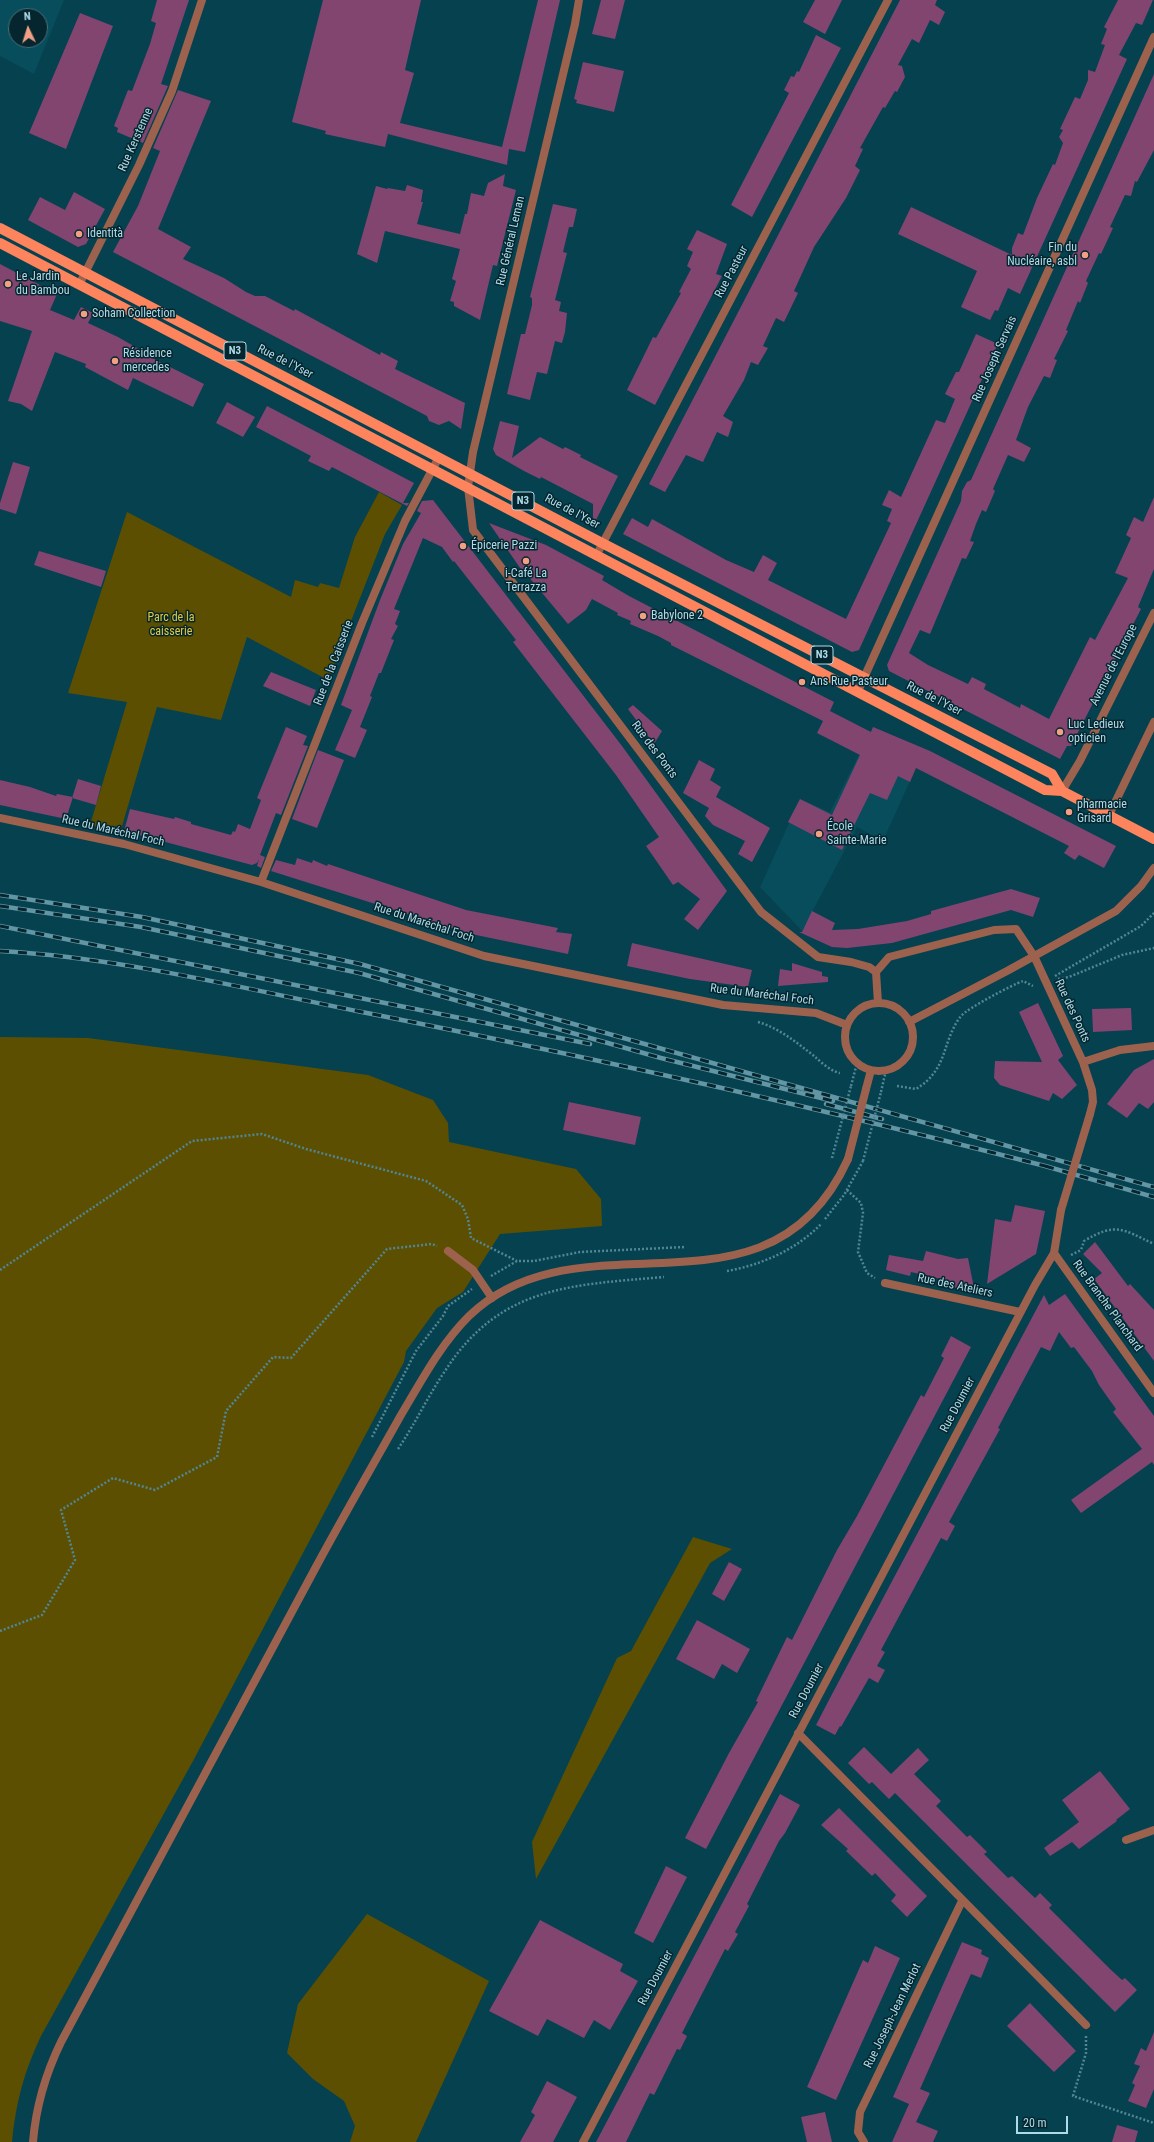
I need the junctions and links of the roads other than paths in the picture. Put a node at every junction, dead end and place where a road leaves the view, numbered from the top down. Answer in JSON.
{"nodes":[{"id":1,"x":202,"y":0,"type":"edge"},
{"id":2,"x":580,"y":0,"type":"edge"},
{"id":3,"x":888,"y":0,"type":"edge"},
{"id":4,"x":1154,"y":37,"type":"edge"},
{"id":5,"x":0,"y":228,"type":"edge"},
{"id":6,"x":0,"y":243,"type":"edge"},
{"id":7,"x":85,"y":273,"type":"junction"},
{"id":8,"x":79,"y":285,"type":"junction"},
{"id":9,"x":439,"y":457,"type":"junction"},
{"id":10,"x":433,"y":468,"type":"junction"},
{"id":11,"x":471,"y":474,"type":"junction"},
{"id":12,"x":468,"y":487,"type":"junction"},
{"id":13,"x":602,"y":543,"type":"junction"},
{"id":14,"x":596,"y":556,"type":"junction"},
{"id":15,"x":1154,"y":613,"type":"edge"},
{"id":16,"x":864,"y":677,"type":"junction"},
{"id":17,"x":858,"y":691,"type":"junction"},
{"id":18,"x":1154,"y":722,"type":"edge"},
{"id":19,"x":1062,"y":791,"type":"junction"},
{"id":20,"x":1109,"y":815,"type":"junction"},
{"id":21,"x":0,"y":818,"type":"edge"},
{"id":22,"x":1154,"y":839,"type":"edge"},
{"id":23,"x":1154,"y":868,"type":"edge"},
{"id":24,"x":261,"y":882,"type":"junction"},
{"id":25,"x":1034,"y":956,"type":"junction"},
{"id":26,"x":876,"y":972,"type":"junction"},
{"id":27,"x":878,"y":1003,"type":"junction"},
{"id":28,"x":909,"y":1022,"type":"junction"},
{"id":29,"x":847,"y":1025,"type":"junction"},
{"id":30,"x":1154,"y":1046,"type":"edge"},
{"id":31,"x":1083,"y":1062,"type":"junction"},
{"id":32,"x":870,"y":1070,"type":"junction"},
{"id":33,"x":448,"y":1251,"type":"road end"},
{"id":34,"x":1054,"y":1253,"type":"junction"},
{"id":35,"x":885,"y":1283,"type":"road end"},
{"id":36,"x":492,"y":1298,"type":"junction"},
{"id":37,"x":1020,"y":1312,"type":"junction"},
{"id":38,"x":1154,"y":1393,"type":"edge"},
{"id":39,"x":798,"y":1733,"type":"junction"},
{"id":40,"x":1154,"y":1830,"type":"edge"},
{"id":41,"x":1126,"y":1840,"type":"dead end"},
{"id":42,"x":962,"y":1902,"type":"junction"},
{"id":43,"x":1086,"y":2026,"type":"road end"},
{"id":44,"x":33,"y":2142,"type":"edge"},
{"id":45,"x":583,"y":2142,"type":"edge"},
{"id":46,"x":864,"y":2142,"type":"edge"}],
"edges":[{"from":1,"to":7,"type":"street","name":"Rue Kerstenne"},
{"from":2,"to":11,"type":"street","name":"Rue Général Leman"},
{"from":3,"to":13,"type":"street","name":"Rue Pasteur"},
{"from":4,"to":16,"type":"street","name":"Rue Joseph Servais"},
{"from":5,"to":7,"type":"main road","name":"Rue de l'Yser","number":"N3"},
{"from":6,"to":8,"type":"main road","number":"N3"},
{"from":7,"to":8,"type":"street","name":"Rue Kerstenne"},
{"from":7,"to":9,"type":"main road","name":"Rue de l'Yser","number":"N3"},
{"from":8,"to":10,"type":"main road","number":"N3"},
{"from":9,"to":10,"type":"street","name":"Rue de la Caisserie"},
{"from":9,"to":11,"type":"main road","name":"Rue de l'Yser","number":"N3"},
{"from":10,"to":12,"type":"main road","number":"N3"},
{"from":10,"to":24,"type":"street","name":"Rue de la Caisserie"},
{"from":11,"to":12,"type":"street","name":"Rue Général Leman"},
{"from":11,"to":13,"type":"main road","name":"Rue de l'Yser","number":"N3"},
{"from":12,"to":14,"type":"main road","number":"N3"},
{"from":12,"to":26,"type":"street","name":"Rue des Ponts"},
{"from":13,"to":14,"type":"street","name":"Rue Pasteur"},
{"from":13,"to":16,"type":"main road","name":"Rue de l'Yser","number":"N3"},
{"from":14,"to":17,"type":"main road","number":"N3"},
{"from":15,"to":19,"type":"street","name":"Avenue de l'Europe"},
{"from":16,"to":17,"type":"street","name":"Rue Joseph Servais"},
{"from":16,"to":19,"type":"main road","name":"Rue de l'Yser","number":"N3"},
{"from":17,"to":19,"type":"main road","number":"N3"},
{"from":18,"to":20,"type":"street"},
{"from":19,"to":20,"type":"main road","number":"N3"},
{"from":20,"to":22,"type":"main road","number":"N3"},
{"from":21,"to":24,"type":"street","name":"Rue du Maréchal Foch"},
{"from":23,"to":25,"type":"street"},
{"from":24,"to":29,"type":"street","name":"Rue du Maréchal Foch"},
{"from":25,"to":26,"type":"street","name":"Rue des Ponts"},
{"from":25,"to":28,"type":"street"},
{"from":25,"to":31,"type":"street","name":"Rue des Ponts"},
{"from":26,"to":27,"type":"street"},
{"from":27,"to":28,"type":"street"},
{"from":27,"to":29,"type":"street"},
{"from":28,"to":32,"type":"street"},
{"from":29,"to":32,"type":"street"},
{"from":30,"to":31,"type":"street"},
{"from":31,"to":34,"type":"street","name":"Rue des Ponts","bridge":true},
{"from":32,"to":36,"type":"street","bridge":true},
{"from":33,"to":36,"type":"street"},
{"from":34,"to":37,"type":"street","name":"Rue Doumier"},
{"from":34,"to":38,"type":"street","name":"Rue Branche Planchard"},
{"from":35,"to":37,"type":"street","name":"Rue des Ateliers"},
{"from":36,"to":44,"type":"street"},
{"from":37,"to":39,"type":"street","name":"Rue Doumier"},
{"from":39,"to":42,"type":"street"},
{"from":39,"to":45,"type":"street","name":"Rue Doumier"},
{"from":40,"to":41,"type":"street"},
{"from":42,"to":43,"type":"street"},
{"from":42,"to":46,"type":"street","name":"Rue Joseph-Jean Merlot"}]}
